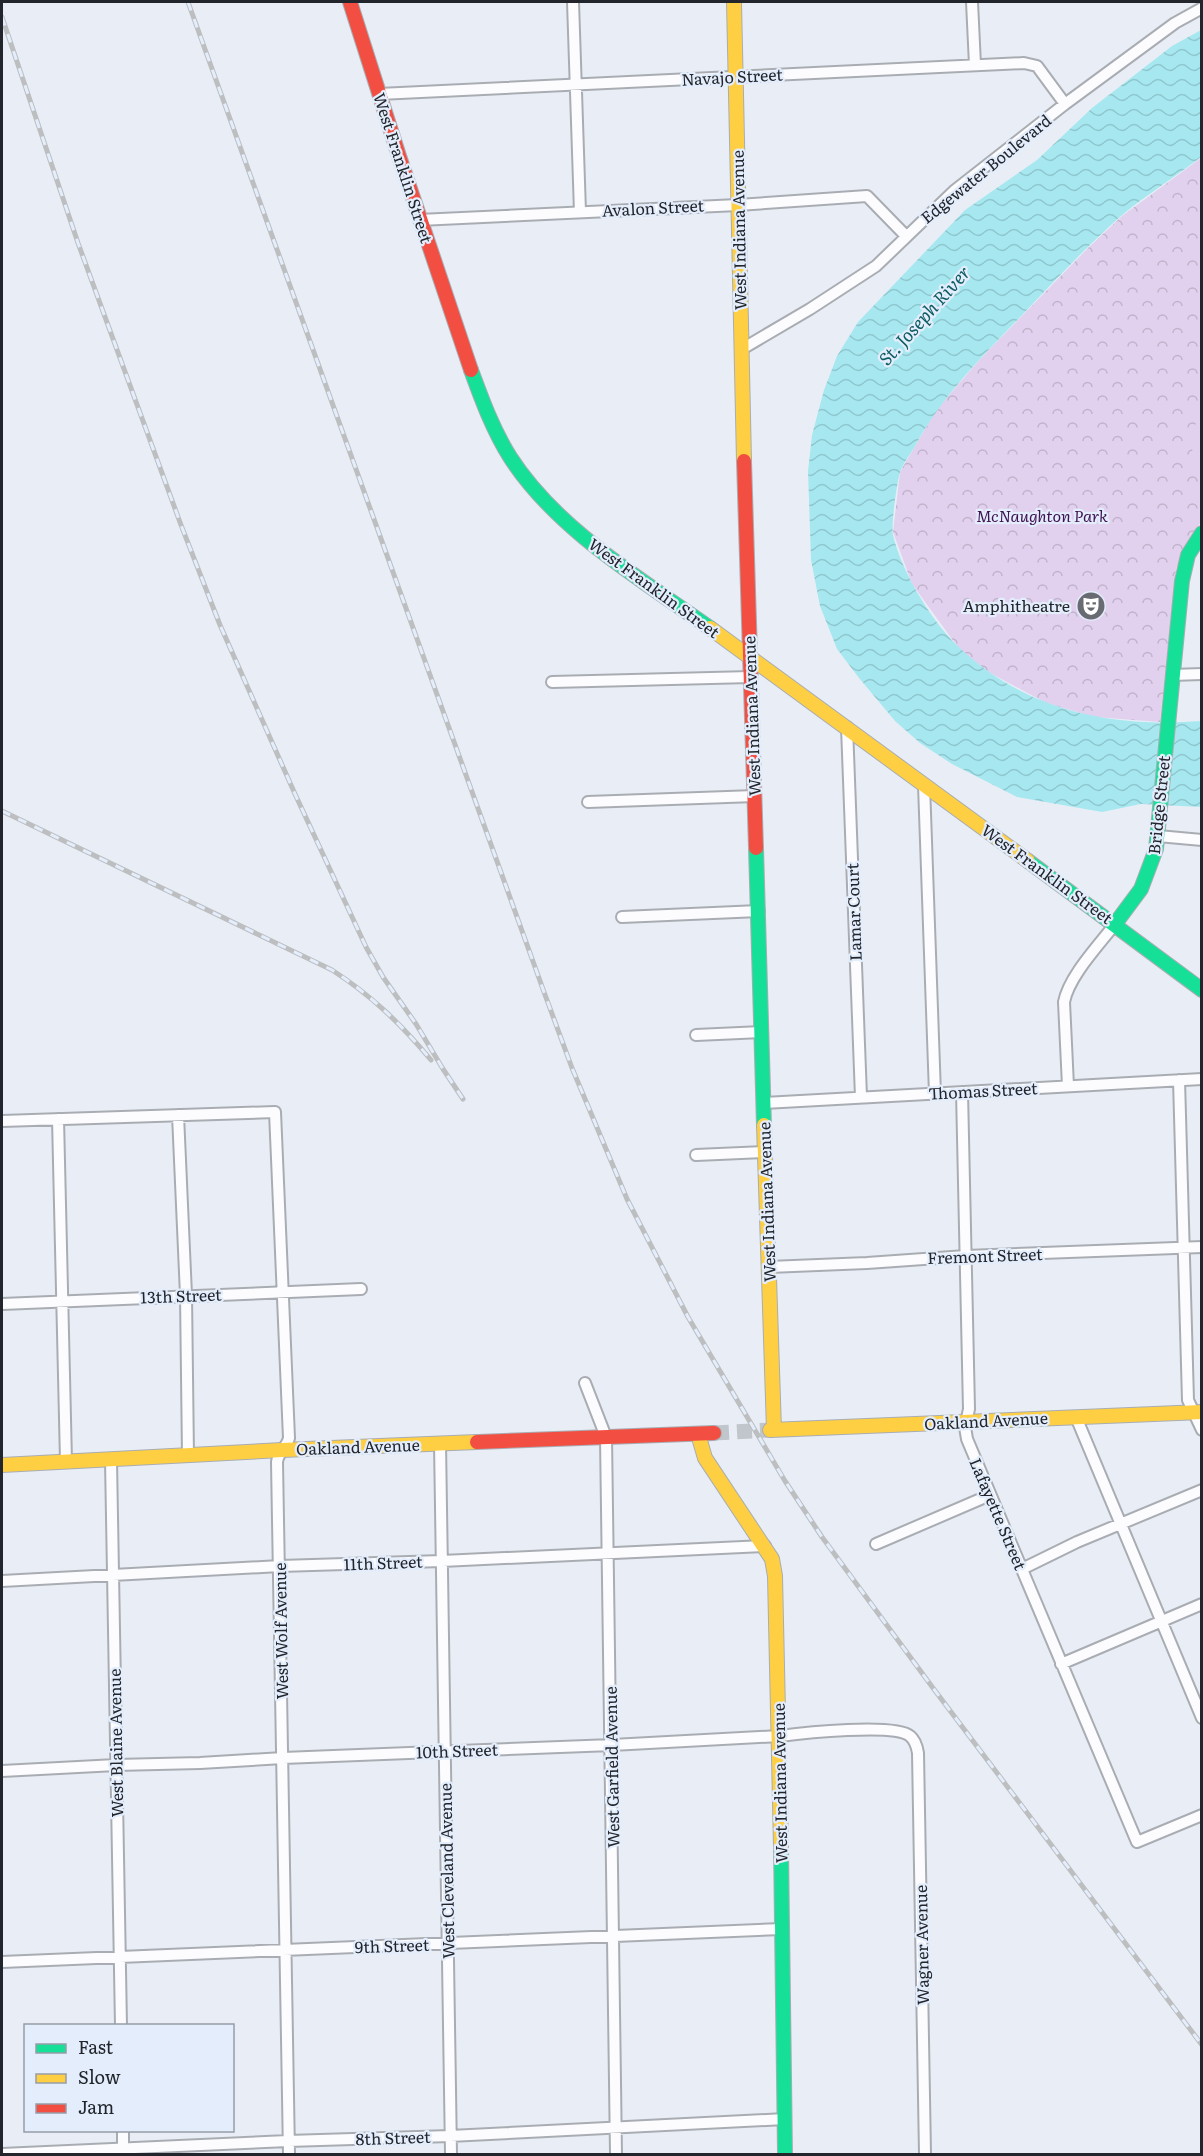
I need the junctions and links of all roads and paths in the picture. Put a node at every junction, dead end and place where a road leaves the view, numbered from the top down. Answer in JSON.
{"nodes":[{"id":1,"x":350,"y":2,"type":"edge"},
{"id":2,"x":573,"y":2,"type":"edge"},
{"id":3,"x":734,"y":2,"type":"edge"},
{"id":4,"x":972,"y":2,"type":"edge"},
{"id":5,"x":1202,"y":8,"type":"edge"},
{"id":6,"x":975,"y":65,"type":"junction"},
{"id":7,"x":735,"y":76,"type":"junction"},
{"id":8,"x":577,"y":86,"type":"junction"},
{"id":9,"x":379,"y":94,"type":"junction"},
{"id":10,"x":1065,"y":104,"type":"junction"},
{"id":11,"x":738,"y":205,"type":"junction"},
{"id":12,"x":580,"y":212,"type":"junction"},
{"id":13,"x":419,"y":220,"type":"junction"},
{"id":14,"x":906,"y":236,"type":"junction"},
{"id":15,"x":741,"y":349,"type":"junction"},
{"id":16,"x":1202,"y":533,"type":"edge"},
{"id":17,"x":750,"y":658,"type":"junction"},
{"id":18,"x":1202,"y":674,"type":"edge"},
{"id":19,"x":1172,"y":675,"type":"junction"},
{"id":20,"x":751,"y":677,"type":"junction"},
{"id":21,"x":552,"y":682,"type":"dead end"},
{"id":22,"x":847,"y":727,"type":"junction"},
{"id":23,"x":924,"y":785,"type":"junction"},
{"id":24,"x":755,"y":796,"type":"junction"},
{"id":25,"x":588,"y":802,"type":"dead end"},
{"id":26,"x":1158,"y":830,"type":"junction"},
{"id":27,"x":1202,"y":840,"type":"edge"},
{"id":28,"x":759,"y":911,"type":"junction"},
{"id":29,"x":622,"y":917,"type":"dead end"},
{"id":30,"x":1115,"y":924,"type":"junction"},
{"id":31,"x":1202,"y":990,"type":"edge"},
{"id":32,"x":762,"y":1032,"type":"junction"},
{"id":33,"x":696,"y":1035,"type":"dead end"},
{"id":34,"x":1202,"y":1079,"type":"edge"},
{"id":35,"x":1179,"y":1080,"type":"junction"},
{"id":36,"x":1068,"y":1086,"type":"junction"},
{"id":37,"x":962,"y":1092,"type":"junction"},
{"id":38,"x":935,"y":1094,"type":"junction"},
{"id":39,"x":861,"y":1097,"type":"junction"},
{"id":40,"x":764,"y":1103,"type":"junction"},
{"id":41,"x":177,"y":1115,"type":"junction"},
{"id":42,"x":58,"y":1119,"type":"junction"},
{"id":43,"x":2,"y":1121,"type":"edge"},
{"id":44,"x":766,"y":1152,"type":"junction"},
{"id":45,"x":696,"y":1155,"type":"dead end"},
{"id":46,"x":1202,"y":1247,"type":"edge"},
{"id":47,"x":1183,"y":1248,"type":"junction"},
{"id":48,"x":966,"y":1256,"type":"junction"},
{"id":49,"x":769,"y":1267,"type":"junction"},
{"id":50,"x":361,"y":1289,"type":"dead end"},
{"id":51,"x":283,"y":1293,"type":"junction"},
{"id":52,"x":186,"y":1295,"type":"junction"},
{"id":53,"x":62,"y":1301,"type":"junction"},
{"id":54,"x":2,"y":1304,"type":"edge"},
{"id":55,"x":585,"y":1383,"type":"dead end"},
{"id":56,"x":1197,"y":1412,"type":"edge"},
{"id":57,"x":1076,"y":1417,"type":"junction"},
{"id":58,"x":967,"y":1422,"type":"junction"},
{"id":59,"x":772,"y":1430,"type":"joint"},
{"id":60,"x":1202,"y":1430,"type":"edge"},
{"id":61,"x":714,"y":1433,"type":"tunnel mouth"},
{"id":62,"x":698,"y":1434,"type":"junction"},
{"id":63,"x":606,"y":1437,"type":"junction"},
{"id":64,"x":440,"y":1443,"type":"junction"},
{"id":65,"x":282,"y":1450,"type":"junction"},
{"id":66,"x":188,"y":1456,"type":"junction"},
{"id":67,"x":111,"y":1460,"type":"junction"},
{"id":68,"x":66,"y":1461,"type":"junction"},
{"id":69,"x":2,"y":1465,"type":"edge"},
{"id":70,"x":1202,"y":1490,"type":"edge"},
{"id":71,"x":990,"y":1495,"type":"junction"},
{"id":72,"x":1119,"y":1524,"type":"junction"},
{"id":73,"x":876,"y":1544,"type":"dead end"},
{"id":74,"x":765,"y":1546,"type":"junction"},
{"id":75,"x":609,"y":1553,"type":"junction"},
{"id":76,"x":442,"y":1561,"type":"junction"},
{"id":77,"x":280,"y":1566,"type":"junction"},
{"id":78,"x":1022,"y":1569,"type":"junction"},
{"id":79,"x":112,"y":1576,"type":"junction"},
{"id":80,"x":2,"y":1581,"type":"edge"},
{"id":81,"x":1202,"y":1604,"type":"edge"},
{"id":82,"x":1161,"y":1621,"type":"junction"},
{"id":83,"x":1061,"y":1664,"type":"junction"},
{"id":84,"x":1202,"y":1718,"type":"edge"},
{"id":85,"x":780,"y":1736,"type":"junction"},
{"id":86,"x":911,"y":1737,"type":"joint"},
{"id":87,"x":612,"y":1745,"type":"junction"},
{"id":88,"x":444,"y":1751,"type":"junction"},
{"id":89,"x":283,"y":1758,"type":"junction"},
{"id":90,"x":117,"y":1765,"type":"junction"},
{"id":91,"x":2,"y":1771,"type":"edge"},
{"id":92,"x":1202,"y":1815,"type":"edge"},
{"id":93,"x":782,"y":1929,"type":"junction"},
{"id":94,"x":614,"y":1936,"type":"junction"},
{"id":95,"x":448,"y":1944,"type":"junction"},
{"id":96,"x":285,"y":1949,"type":"junction"},
{"id":97,"x":120,"y":1956,"type":"junction"},
{"id":98,"x":2,"y":1962,"type":"edge"},
{"id":99,"x":121,"y":2024,"type":"edge"},
{"id":100,"x":785,"y":2119,"type":"junction"},
{"id":101,"x":616,"y":2128,"type":"junction"},
{"id":102,"x":123,"y":2132,"type":"edge"},
{"id":103,"x":450,"y":2136,"type":"junction"},
{"id":104,"x":288,"y":2141,"type":"junction"},
{"id":105,"x":123,"y":2152,"type":"edge"},
{"id":106,"x":2,"y":2154,"type":"edge"},
{"id":107,"x":289,"y":2154,"type":"edge"},
{"id":108,"x":451,"y":2154,"type":"edge"},
{"id":109,"x":616,"y":2154,"type":"edge"},
{"id":110,"x":785,"y":2154,"type":"edge"},
{"id":111,"x":925,"y":2154,"type":"edge"}],
"edges":[{"from":1,"to":9,"type":"street","name":"West Franklin Street"},
{"from":2,"to":8,"type":"street"},
{"from":3,"to":7,"type":"street","name":"West Indiana Avenue"},
{"from":4,"to":6,"type":"street"},
{"from":5,"to":10,"type":"street","name":"Edgewater Boulevard"},
{"from":6,"to":7,"type":"street","name":"Navajo Street"},
{"from":6,"to":10,"type":"street","name":"Navajo Street"},
{"from":7,"to":8,"type":"street","name":"Navajo Street"},
{"from":7,"to":11,"type":"street","name":"West Indiana Avenue"},
{"from":8,"to":9,"type":"street","name":"Navajo Street"},
{"from":8,"to":12,"type":"street"},
{"from":9,"to":13,"type":"street","name":"West Franklin Street"},
{"from":10,"to":14,"type":"street","name":"Edgewater Boulevard"},
{"from":11,"to":12,"type":"street","name":"Avalon Street"},
{"from":11,"to":14,"type":"street","name":"Avalon Street"},
{"from":11,"to":15,"type":"street","name":"West Indiana Avenue"},
{"from":12,"to":13,"type":"street","name":"Avalon Street"},
{"from":13,"to":17,"type":"street","name":"West Franklin Street"},
{"from":14,"to":15,"type":"street","name":"Edgewater Boulevard"},
{"from":15,"to":17,"type":"street","name":"West Indiana Avenue"},
{"from":16,"to":19,"type":"street","name":"Bridge Street"},
{"from":17,"to":20,"type":"street","name":"West Indiana Avenue"},
{"from":17,"to":22,"type":"street","name":"West Franklin Street"},
{"from":18,"to":19,"type":"street"},
{"from":19,"to":26,"type":"street","name":"Bridge Street"},
{"from":20,"to":21,"type":"street"},
{"from":20,"to":24,"type":"street","name":"West Indiana Avenue"},
{"from":22,"to":23,"type":"street","name":"West Franklin Street"},
{"from":22,"to":39,"type":"street","name":"Lamar Court"},
{"from":23,"to":30,"type":"street","name":"West Franklin Street"},
{"from":23,"to":38,"type":"street"},
{"from":24,"to":25,"type":"street"},
{"from":24,"to":28,"type":"street","name":"West Indiana Avenue"},
{"from":26,"to":27,"type":"street"},
{"from":26,"to":30,"type":"street","name":"Bridge Street"},
{"from":28,"to":29,"type":"street"},
{"from":28,"to":32,"type":"street","name":"West Indiana Avenue"},
{"from":30,"to":31,"type":"street","name":"West Franklin Street"},
{"from":30,"to":36,"type":"street"},
{"from":32,"to":33,"type":"street"},
{"from":32,"to":40,"type":"street","name":"West Indiana Avenue"},
{"from":34,"to":35,"type":"street","name":"Thomas Street"},
{"from":35,"to":36,"type":"street","name":"Thomas Street"},
{"from":35,"to":47,"type":"street"},
{"from":36,"to":37,"type":"street","name":"Thomas Street"},
{"from":37,"to":38,"type":"street","name":"Thomas Street"},
{"from":37,"to":48,"type":"street","name":"Lafayette Street"},
{"from":38,"to":39,"type":"street","name":"Thomas Street"},
{"from":39,"to":40,"type":"street","name":"Thomas Street"},
{"from":40,"to":44,"type":"street","name":"West Indiana Avenue"},
{"from":41,"to":42,"type":"street"},
{"from":41,"to":51,"type":"street","name":"West Wolf Avenue"},
{"from":41,"to":52,"type":"street"},
{"from":42,"to":43,"type":"street"},
{"from":42,"to":53,"type":"street"},
{"from":44,"to":45,"type":"street"},
{"from":44,"to":49,"type":"street","name":"West Indiana Avenue"},
{"from":46,"to":47,"type":"street","name":"Fremont Street"},
{"from":47,"to":48,"type":"street","name":"Fremont Street"},
{"from":47,"to":56,"type":"street"},
{"from":48,"to":49,"type":"street","name":"Fremont Street"},
{"from":48,"to":58,"type":"street","name":"Lafayette Street"},
{"from":49,"to":59,"type":"street","name":"West Indiana Avenue"},
{"from":50,"to":51,"type":"street","name":"13th Street"},
{"from":51,"to":52,"type":"street","name":"13th Street"},
{"from":51,"to":65,"type":"street","name":"West Wolf Avenue"},
{"from":52,"to":53,"type":"street","name":"13th Street"},
{"from":52,"to":66,"type":"street"},
{"from":53,"to":54,"type":"street","name":"13th Street"},
{"from":53,"to":68,"type":"street"},
{"from":55,"to":63,"type":"street","name":"West Garfield Avenue"},
{"from":56,"to":57,"type":"street","name":"Oakland Avenue"},
{"from":56,"to":60,"type":"street"},
{"from":57,"to":58,"type":"street","name":"Oakland Avenue"},
{"from":57,"to":72,"type":"street"},
{"from":58,"to":59,"type":"street","name":"Oakland Avenue"},
{"from":58,"to":71,"type":"street","name":"Lafayette Street"},
{"from":61,"to":62,"type":"street","name":"Oakland Avenue"},
{"from":62,"to":63,"type":"street","name":"Oakland Avenue"},
{"from":62,"to":74,"type":"street","name":"West Indiana Avenue"},
{"from":63,"to":64,"type":"street","name":"Oakland Avenue"},
{"from":63,"to":75,"type":"street","name":"West Garfield Avenue"},
{"from":64,"to":65,"type":"street","name":"Oakland Avenue"},
{"from":64,"to":76,"type":"street","name":"West Cleveland Avenue"},
{"from":65,"to":66,"type":"street","name":"Oakland Avenue"},
{"from":65,"to":77,"type":"street","name":"West Wolf Avenue"},
{"from":66,"to":67,"type":"street","name":"Oakland Avenue"},
{"from":67,"to":68,"type":"street","name":"Oakland Avenue"},
{"from":67,"to":79,"type":"street","name":"West Blaine Avenue"},
{"from":68,"to":69,"type":"street","name":"Oakland Avenue"},
{"from":70,"to":72,"type":"street"},
{"from":71,"to":73,"type":"street"},
{"from":71,"to":78,"type":"street","name":"Lafayette Street"},
{"from":72,"to":78,"type":"street"},
{"from":72,"to":82,"type":"street"},
{"from":74,"to":75,"type":"street","name":"11th Street"},
{"from":74,"to":85,"type":"street","name":"West Indiana Avenue"},
{"from":75,"to":76,"type":"street","name":"11th Street"},
{"from":75,"to":87,"type":"street","name":"West Garfield Avenue"},
{"from":76,"to":77,"type":"street","name":"11th Street"},
{"from":76,"to":88,"type":"street","name":"West Cleveland Avenue"},
{"from":77,"to":79,"type":"street","name":"11th Street"},
{"from":77,"to":89,"type":"street","name":"West Wolf Avenue"},
{"from":78,"to":83,"type":"street","name":"Lafayette Street"},
{"from":79,"to":80,"type":"street","name":"11th Street"},
{"from":79,"to":90,"type":"street","name":"West Blaine Avenue"},
{"from":81,"to":82,"type":"street"},
{"from":82,"to":83,"type":"street"},
{"from":82,"to":84,"type":"street"},
{"from":83,"to":92,"type":"street","name":"Lafayette Street"},
{"from":85,"to":86,"type":"street","name":"10th Street"},
{"from":85,"to":87,"type":"street","name":"10th Street"},
{"from":85,"to":93,"type":"street","name":"West Indiana Avenue"},
{"from":86,"to":111,"type":"street","name":"Wagner Avenue"},
{"from":87,"to":88,"type":"street","name":"10th Street"},
{"from":87,"to":94,"type":"street","name":"West Garfield Avenue"},
{"from":88,"to":89,"type":"street","name":"10th Street"},
{"from":88,"to":95,"type":"street","name":"West Cleveland Avenue"},
{"from":89,"to":90,"type":"street","name":"10th Street"},
{"from":89,"to":96,"type":"street","name":"West Wolf Avenue"},
{"from":90,"to":91,"type":"street","name":"10th Street"},
{"from":90,"to":97,"type":"street","name":"West Blaine Avenue"},
{"from":93,"to":94,"type":"street","name":"9th Street"},
{"from":93,"to":100,"type":"street","name":"West Indiana Avenue"},
{"from":94,"to":95,"type":"street","name":"9th Street"},
{"from":94,"to":101,"type":"street","name":"West Garfield Avenue"},
{"from":95,"to":96,"type":"street","name":"9th Street"},
{"from":95,"to":103,"type":"street","name":"West Cleveland Avenue"},
{"from":96,"to":97,"type":"street","name":"9th Street"},
{"from":96,"to":104,"type":"street","name":"West Wolf Avenue"},
{"from":97,"to":98,"type":"street","name":"9th Street"},
{"from":97,"to":99,"type":"street","name":"West Blaine Avenue"},
{"from":100,"to":101,"type":"street","name":"8th Street"},
{"from":100,"to":110,"type":"street","name":"West Indiana Avenue"},
{"from":101,"to":103,"type":"street","name":"8th Street"},
{"from":101,"to":109,"type":"street","name":"West Garfield Avenue"},
{"from":102,"to":105,"type":"street"},
{"from":103,"to":104,"type":"street","name":"8th Street"},
{"from":103,"to":108,"type":"street","name":"West Cleveland Avenue"},
{"from":104,"to":105,"type":"street","name":"8th Street"},
{"from":104,"to":107,"type":"street","name":"West Wolf Avenue"},
{"from":105,"to":106,"type":"street","name":"8th Street"}]}
